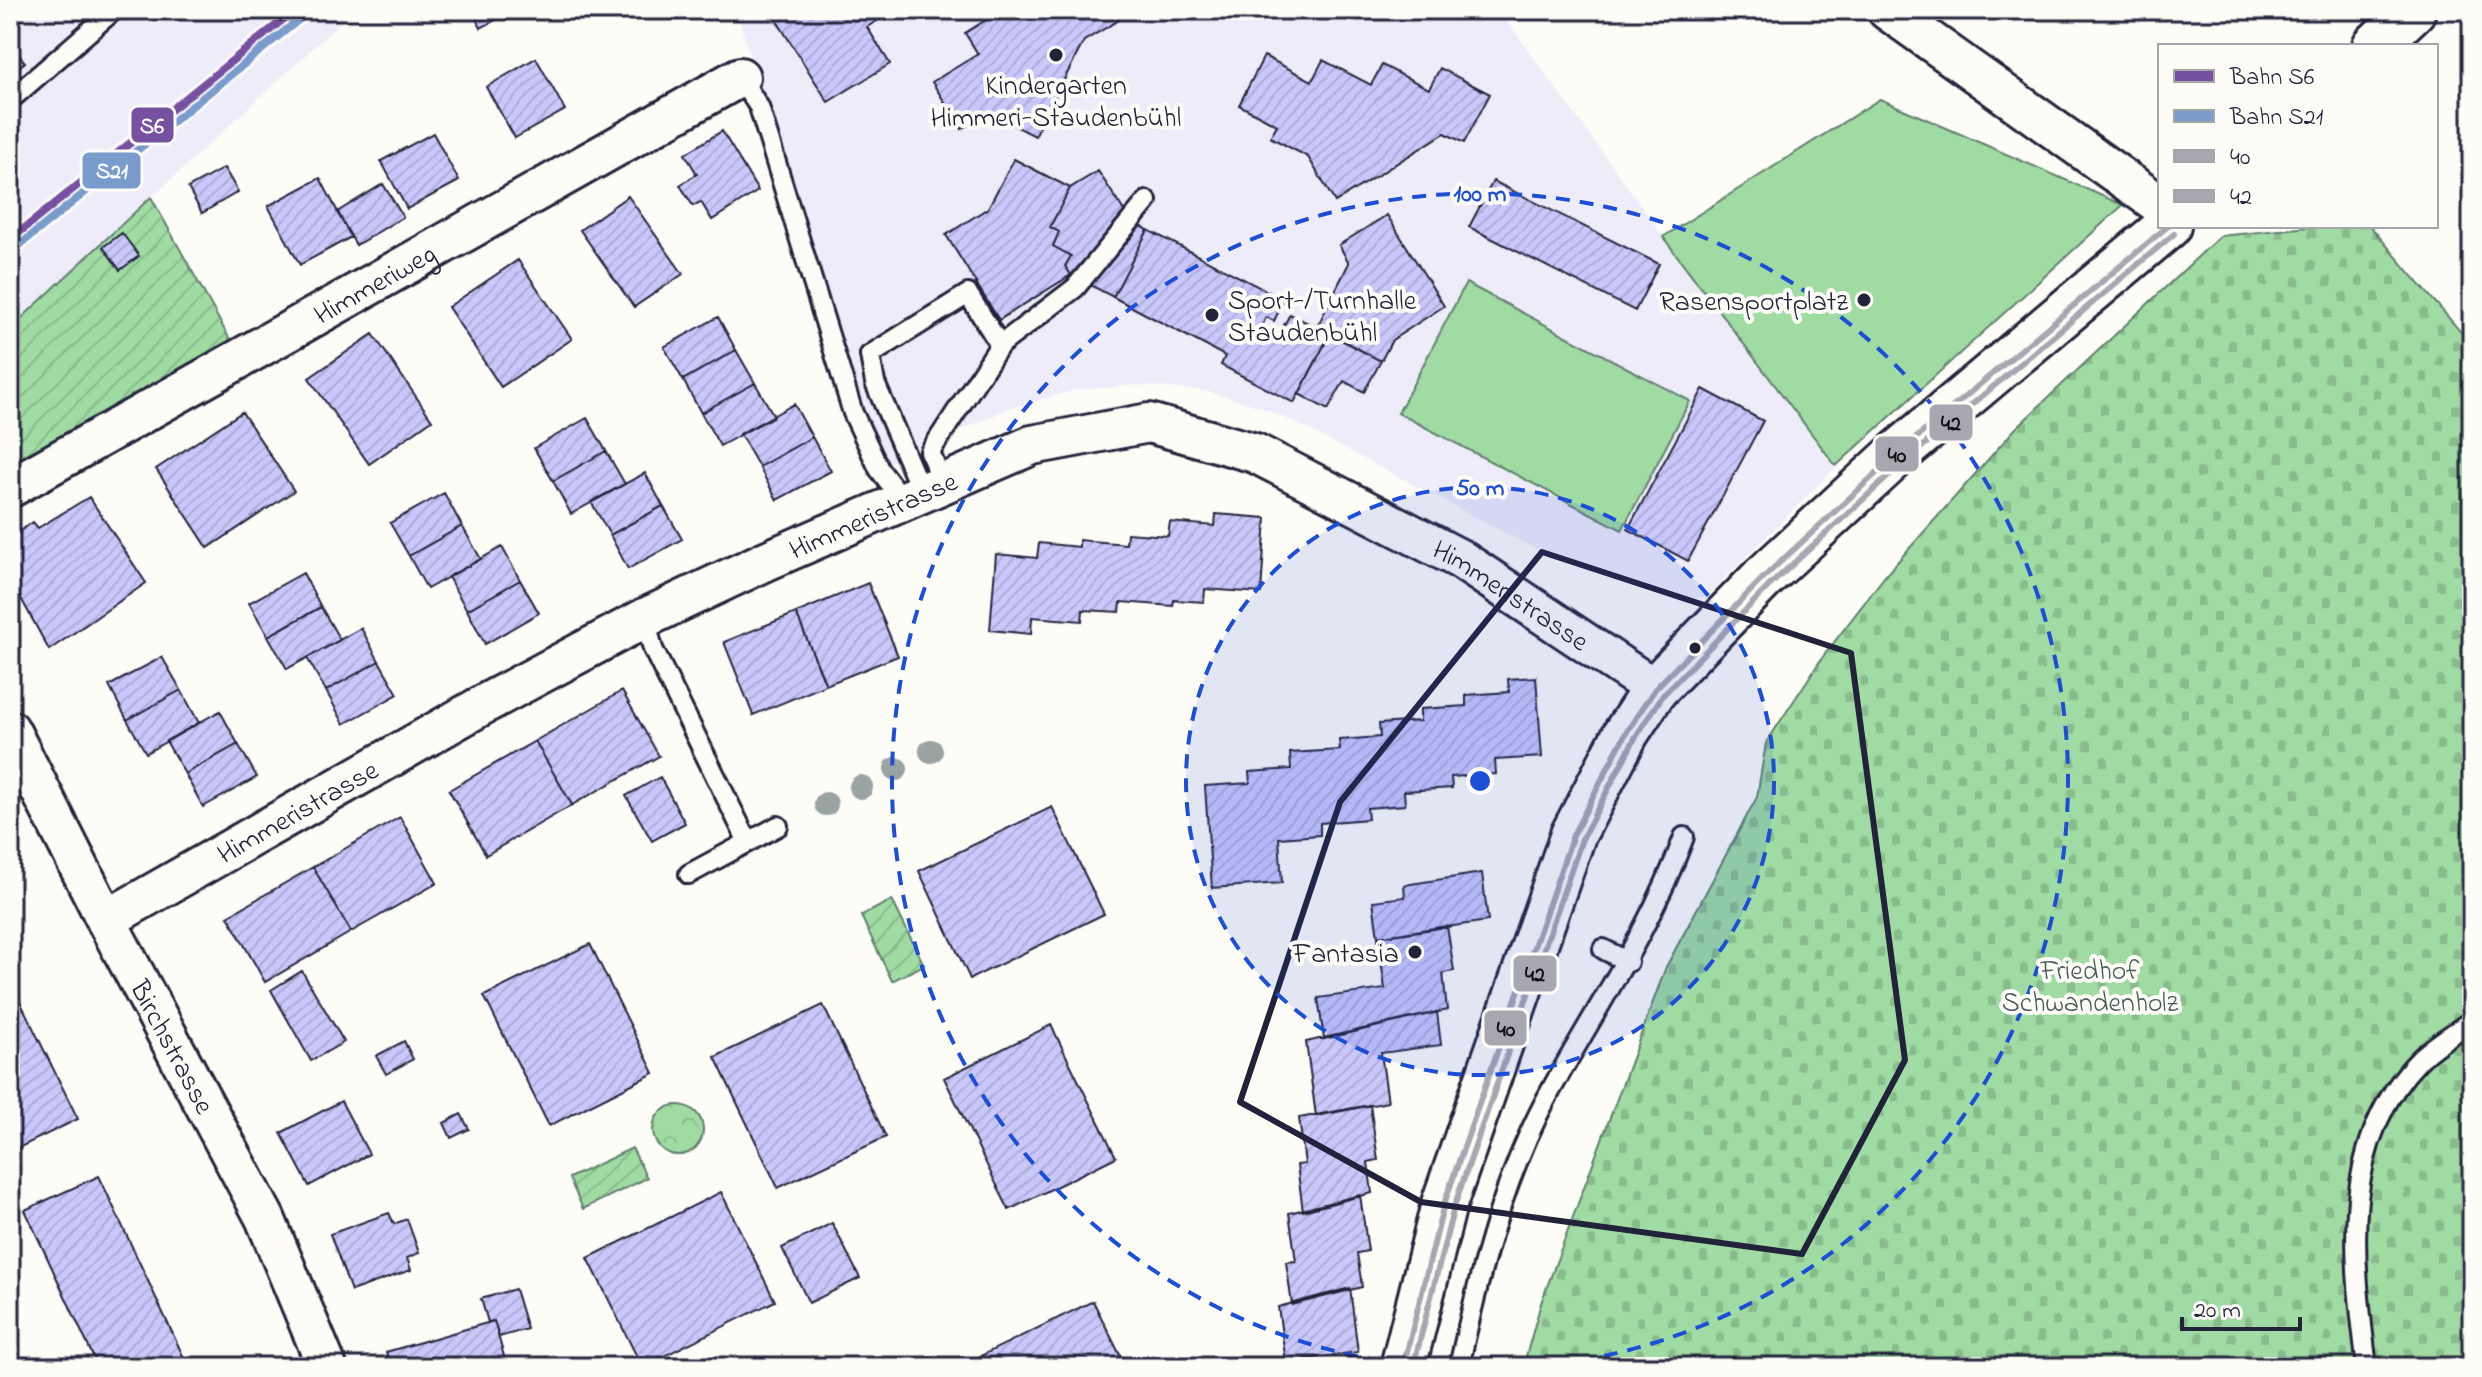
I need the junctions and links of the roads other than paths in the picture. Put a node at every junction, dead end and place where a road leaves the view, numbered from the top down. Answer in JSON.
{"nodes":[{"id":1,"x":114,"y":10,"type":"edge"},
{"id":2,"x":1887,"y":10,"type":"edge"},
{"id":3,"x":2413,"y":10,"type":"edge"},
{"id":4,"x":2377,"y":44,"type":"edge"},
{"id":5,"x":740,"y":77,"type":"joint"},
{"id":6,"x":10,"y":100,"type":"edge"},
{"id":7,"x":1147,"y":201,"type":"dead end"},
{"id":8,"x":2158,"y":204,"type":"edge"},
{"id":9,"x":2166,"y":228,"type":"edge"},
{"id":10,"x":1000,"y":345,"type":"junction"},
{"id":11,"x":10,"y":488,"type":"edge"},
{"id":12,"x":923,"y":493,"type":"junction"},
{"id":13,"x":645,"y":618,"type":"junction"},
{"id":14,"x":1655,"y":689,"type":"junction"},
{"id":15,"x":10,"y":730,"type":"edge"},
{"id":16,"x":778,"y":826,"type":"dead end"},
{"id":17,"x":1684,"y":837,"type":"dead end"},
{"id":18,"x":748,"y":842,"type":"junction"},
{"id":19,"x":689,"y":874,"type":"dead end"},
{"id":20,"x":106,"y":920,"type":"junction"},
{"id":21,"x":1603,"y":949,"type":"dead end"},
{"id":22,"x":1628,"y":962,"type":"junction"},
{"id":23,"x":2472,"y":1020,"type":"edge"},
{"id":24,"x":327,"y":1367,"type":"edge"},
{"id":25,"x":1403,"y":1367,"type":"edge"},
{"id":26,"x":1459,"y":1367,"type":"edge"},
{"id":27,"x":2367,"y":1367,"type":"edge"}],
"edges":[{"from":1,"to":6,"type":"lane"},
{"from":2,"to":8,"type":"street"},
{"from":3,"to":4,"type":"street"},
{"from":5,"to":11,"type":"street","name":"Himmeriweg"},
{"from":5,"to":12,"type":"lane"},
{"from":7,"to":10,"type":"lane"},
{"from":9,"to":14,"type":"street"},
{"from":10,"to":12,"type":"lane"},
{"from":10,"to":12,"type":"lane"},
{"from":12,"to":13,"type":"street","name":"Himmeristrasse"},
{"from":12,"to":14,"type":"street","name":"Himmeristrasse"},
{"from":13,"to":18,"type":"lane"},
{"from":13,"to":20,"type":"street","name":"Himmeristrasse"},
{"from":14,"to":25,"type":"street"},
{"from":15,"to":20,"type":"street","name":"Birchstrasse"},
{"from":16,"to":18,"type":"lane"},
{"from":17,"to":22,"type":"lane"},
{"from":18,"to":19,"type":"lane"},
{"from":20,"to":24,"type":"street","name":"Birchstrasse"},
{"from":21,"to":22,"type":"lane"},
{"from":22,"to":26,"type":"lane"},
{"from":23,"to":27,"type":"lane"}]}
